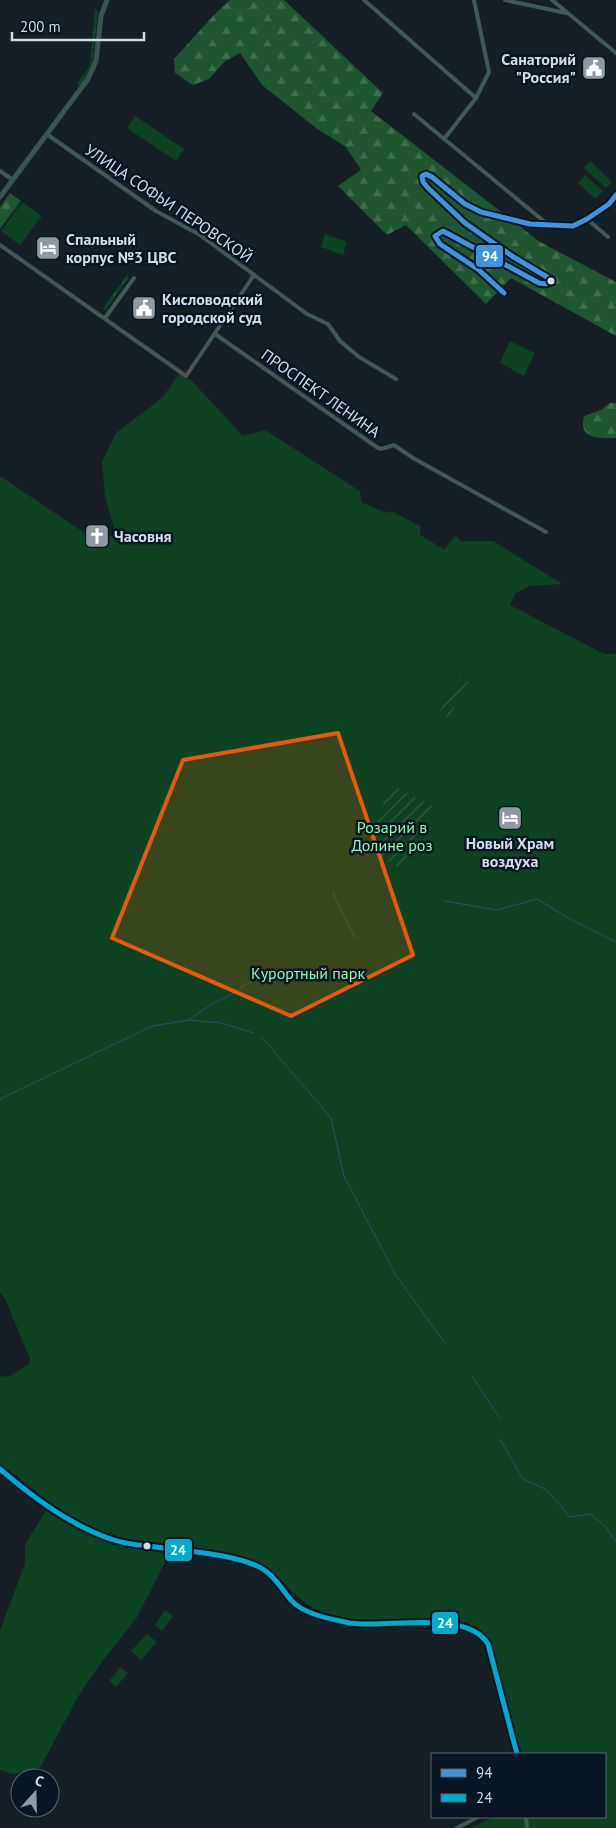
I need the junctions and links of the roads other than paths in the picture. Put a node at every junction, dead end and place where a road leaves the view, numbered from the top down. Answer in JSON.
{"nodes":[{"id":1,"x":107,"y":0,"type":"edge"},
{"id":2,"x":364,"y":0,"type":"edge"},
{"id":3,"x":474,"y":0,"type":"edge"},
{"id":4,"x":505,"y":0,"type":"edge"},
{"id":5,"x":552,"y":0,"type":"edge"},
{"id":6,"x":566,"y":13,"type":"junction"},
{"id":7,"x":616,"y":53,"type":"edge"},
{"id":8,"x":476,"y":98,"type":"junction"},
{"id":9,"x":414,"y":114,"type":"dead end"},
{"id":10,"x":48,"y":135,"type":"junction"},
{"id":11,"x":444,"y":139,"type":"junction"},
{"id":12,"x":0,"y":171,"type":"edge"},
{"id":13,"x":13,"y":180,"type":"junction"},
{"id":14,"x":616,"y":195,"type":"edge"},
{"id":15,"x":0,"y":198,"type":"edge"},
{"id":16,"x":587,"y":219,"type":"junction"},
{"id":17,"x":548,"y":224,"type":"junction"},
{"id":18,"x":608,"y":237,"type":"dead end"},
{"id":19,"x":0,"y":245,"type":"edge"},
{"id":20,"x":254,"y":275,"type":"junction"},
{"id":21,"x":134,"y":278,"type":"dead end"},
{"id":22,"x":504,"y":293,"type":"dead end"},
{"id":23,"x":105,"y":318,"type":"junction"},
{"id":24,"x":215,"y":334,"type":"junction"},
{"id":25,"x":396,"y":379,"type":"dead end"},
{"id":26,"x":546,"y":532,"type":"dead end"},
{"id":27,"x":0,"y":1468,"type":"edge"},
{"id":28,"x":517,"y":1753,"type":"edge"},
{"id":29,"x":476,"y":1818,"type":"edge"},
{"id":30,"x":456,"y":1828,"type":"edge"}],
"edges":[{"from":1,"to":10,"type":"main road"},
{"from":2,"to":8,"type":"street"},
{"from":3,"to":8,"type":"street"},
{"from":4,"to":6,"type":"street"},
{"from":5,"to":6,"type":"street"},
{"from":6,"to":7,"type":"street"},
{"from":8,"to":11,"type":"street"},
{"from":9,"to":11,"type":"street"},
{"from":10,"to":13,"type":"main road"},
{"from":10,"to":20,"type":"street","name":"УЛИЦА СОФЬИ ПЕРОВСКОЙ"},
{"from":11,"to":17,"type":"street"},
{"from":12,"to":13,"type":"street"},
{"from":13,"to":15,"type":"main road"},
{"from":14,"to":16,"type":"street"},
{"from":16,"to":17,"type":"street"},
{"from":16,"to":18,"type":"street"},
{"from":17,"to":22,"type":"street"},
{"from":19,"to":23,"type":"street"},
{"from":20,"to":24,"type":"street"},
{"from":20,"to":25,"type":"street","name":"УЛИЦА СОФЬИ ПЕРОВСКОЙ"},
{"from":21,"to":23,"type":"street"},
{"from":23,"to":24,"type":"street"},
{"from":24,"to":26,"type":"street","name":"ПРОСПЕКТ ЛЕНИНА"},
{"from":27,"to":28,"type":"street"},
{"from":29,"to":30,"type":"street"}]}
